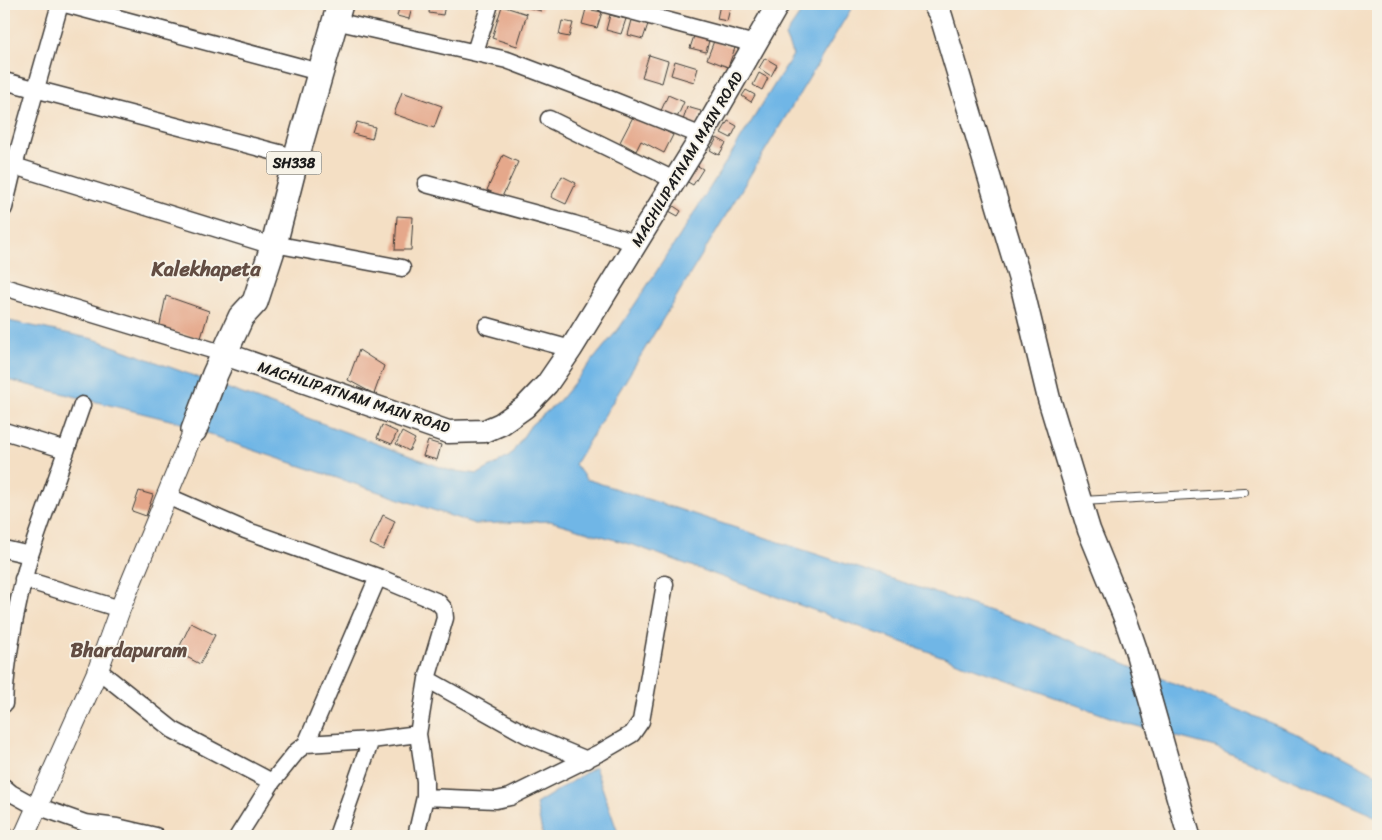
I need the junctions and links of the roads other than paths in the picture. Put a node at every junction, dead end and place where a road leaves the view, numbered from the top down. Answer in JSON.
{"nodes":[{"id":1,"x":60,"y":4,"type":"edge"},
{"id":2,"x":65,"y":4,"type":"edge"},
{"id":3,"x":490,"y":4,"type":"edge"},
{"id":4,"x":605,"y":4,"type":"edge"},
{"id":5,"x":778,"y":4,"type":"edge"},
{"id":6,"x":934,"y":4,"type":"edge"},
{"id":7,"x":334,"y":10,"type":"edge"},
{"id":8,"x":755,"y":44,"type":"junction"},
{"id":9,"x":475,"y":52,"type":"junction"},
{"id":10,"x":308,"y":69,"type":"junction"},
{"id":11,"x":4,"y":82,"type":"edge"},
{"id":12,"x":36,"y":90,"type":"junction"},
{"id":13,"x":549,"y":119,"type":"dead end"},
{"id":14,"x":702,"y":136,"type":"junction"},
{"id":15,"x":283,"y":154,"type":"junction"},
{"id":16,"x":14,"y":166,"type":"junction"},
{"id":17,"x":674,"y":180,"type":"junction"},
{"id":18,"x":426,"y":184,"type":"dead end"},
{"id":19,"x":4,"y":208,"type":"edge"},
{"id":20,"x":267,"y":243,"type":"junction"},
{"id":21,"x":636,"y":243,"type":"junction"},
{"id":22,"x":402,"y":268,"type":"dead end"},
{"id":23,"x":4,"y":287,"type":"edge"},
{"id":24,"x":487,"y":326,"type":"dead end"},
{"id":25,"x":571,"y":349,"type":"junction"},
{"id":26,"x":220,"y":364,"type":"junction"},
{"id":27,"x":82,"y":405,"type":"dead end"},
{"id":28,"x":194,"y":430,"type":"joint"},
{"id":29,"x":4,"y":431,"type":"edge"},
{"id":30,"x":66,"y":450,"type":"junction"},
{"id":31,"x":1244,"y":492,"type":"dead end"},
{"id":32,"x":167,"y":496,"type":"junction"},
{"id":33,"x":1080,"y":501,"type":"junction"},
{"id":34,"x":4,"y":549,"type":"edge"},
{"id":35,"x":30,"y":555,"type":"junction"},
{"id":36,"x":378,"y":577,"type":"junction"},
{"id":37,"x":24,"y":579,"type":"junction"},
{"id":38,"x":665,"y":584,"type":"dead end"},
{"id":39,"x":120,"y":609,"type":"junction"},
{"id":40,"x":98,"y":670,"type":"junction"},
{"id":41,"x":427,"y":679,"type":"junction"},
{"id":42,"x":4,"y":697,"type":"edge"},
{"id":43,"x":4,"y":704,"type":"edge"},
{"id":44,"x":418,"y":734,"type":"junction"},
{"id":45,"x":371,"y":740,"type":"junction"},
{"id":46,"x":306,"y":744,"type":"junction"},
{"id":47,"x":587,"y":760,"type":"junction"},
{"id":48,"x":272,"y":782,"type":"junction"},
{"id":49,"x":4,"y":786,"type":"edge"},
{"id":50,"x":425,"y":797,"type":"junction"},
{"id":51,"x":31,"y":804,"type":"junction"},
{"id":52,"x":116,"y":831,"type":"edge"},
{"id":53,"x":24,"y":836,"type":"edge"},
{"id":54,"x":156,"y":836,"type":"edge"},
{"id":55,"x":238,"y":836,"type":"edge"},
{"id":56,"x":337,"y":836,"type":"edge"},
{"id":57,"x":416,"y":836,"type":"edge"},
{"id":58,"x":1189,"y":836,"type":"edge"}],
"edges":[{"from":1,"to":12,"type":"street"},
{"from":2,"to":10,"type":"street"},
{"from":3,"to":9,"type":"street"},
{"from":4,"to":8,"type":"street"},
{"from":5,"to":8,"type":"main road","name":"MACHILIPATNAM MAIN ROAD"},
{"from":6,"to":33,"type":"main road"},
{"from":7,"to":9,"type":"street"},
{"from":7,"to":10,"type":"main road","number":"SH338"},
{"from":7,"to":20,"type":"main road","number":"SH338"},
{"from":8,"to":14,"type":"main road","name":"MACHILIPATNAM MAIN ROAD"},
{"from":9,"to":14,"type":"street"},
{"from":10,"to":15,"type":"main road","number":"SH338"},
{"from":11,"to":12,"type":"street"},
{"from":12,"to":15,"type":"street"},
{"from":12,"to":16,"type":"street"},
{"from":13,"to":17,"type":"street"},
{"from":14,"to":17,"type":"main road","name":"MACHILIPATNAM MAIN ROAD"},
{"from":15,"to":20,"type":"main road","number":"SH338"},
{"from":16,"to":19,"type":"street"},
{"from":16,"to":20,"type":"street"},
{"from":17,"to":21,"type":"main road","name":"MACHILIPATNAM MAIN ROAD"},
{"from":18,"to":21,"type":"street"},
{"from":20,"to":22,"type":"street"},
{"from":20,"to":26,"type":"main road","number":"SH338"},
{"from":21,"to":25,"type":"main road","name":"MACHILIPATNAM MAIN ROAD"},
{"from":23,"to":26,"type":"street"},
{"from":24,"to":25,"type":"street"},
{"from":25,"to":26,"type":"main road","name":"MACHILIPATNAM MAIN ROAD"},
{"from":26,"to":28,"type":"main road"},
{"from":27,"to":30,"type":"street"},
{"from":28,"to":32,"type":"street"},
{"from":29,"to":30,"type":"street"},
{"from":30,"to":35,"type":"street"},
{"from":31,"to":33,"type":"lane"},
{"from":32,"to":36,"type":"street"},
{"from":32,"to":39,"type":"street"},
{"from":33,"to":58,"type":"main road"},
{"from":34,"to":35,"type":"street"},
{"from":35,"to":37,"type":"street"},
{"from":36,"to":41,"type":"street"},
{"from":36,"to":46,"type":"street"},
{"from":37,"to":39,"type":"street"},
{"from":37,"to":42,"type":"street"},
{"from":38,"to":47,"type":"street"},
{"from":39,"to":40,"type":"street"},
{"from":40,"to":48,"type":"street"},
{"from":40,"to":51,"type":"street"},
{"from":41,"to":44,"type":"street"},
{"from":41,"to":47,"type":"street"},
{"from":42,"to":43,"type":"street"},
{"from":44,"to":45,"type":"street"},
{"from":44,"to":50,"type":"street"},
{"from":45,"to":46,"type":"street"},
{"from":45,"to":56,"type":"street"},
{"from":46,"to":48,"type":"street"},
{"from":47,"to":50,"type":"street"},
{"from":48,"to":55,"type":"street"},
{"from":49,"to":51,"type":"street"},
{"from":50,"to":57,"type":"street"},
{"from":51,"to":52,"type":"street"},
{"from":51,"to":53,"type":"street"},
{"from":52,"to":54,"type":"street"}]}
